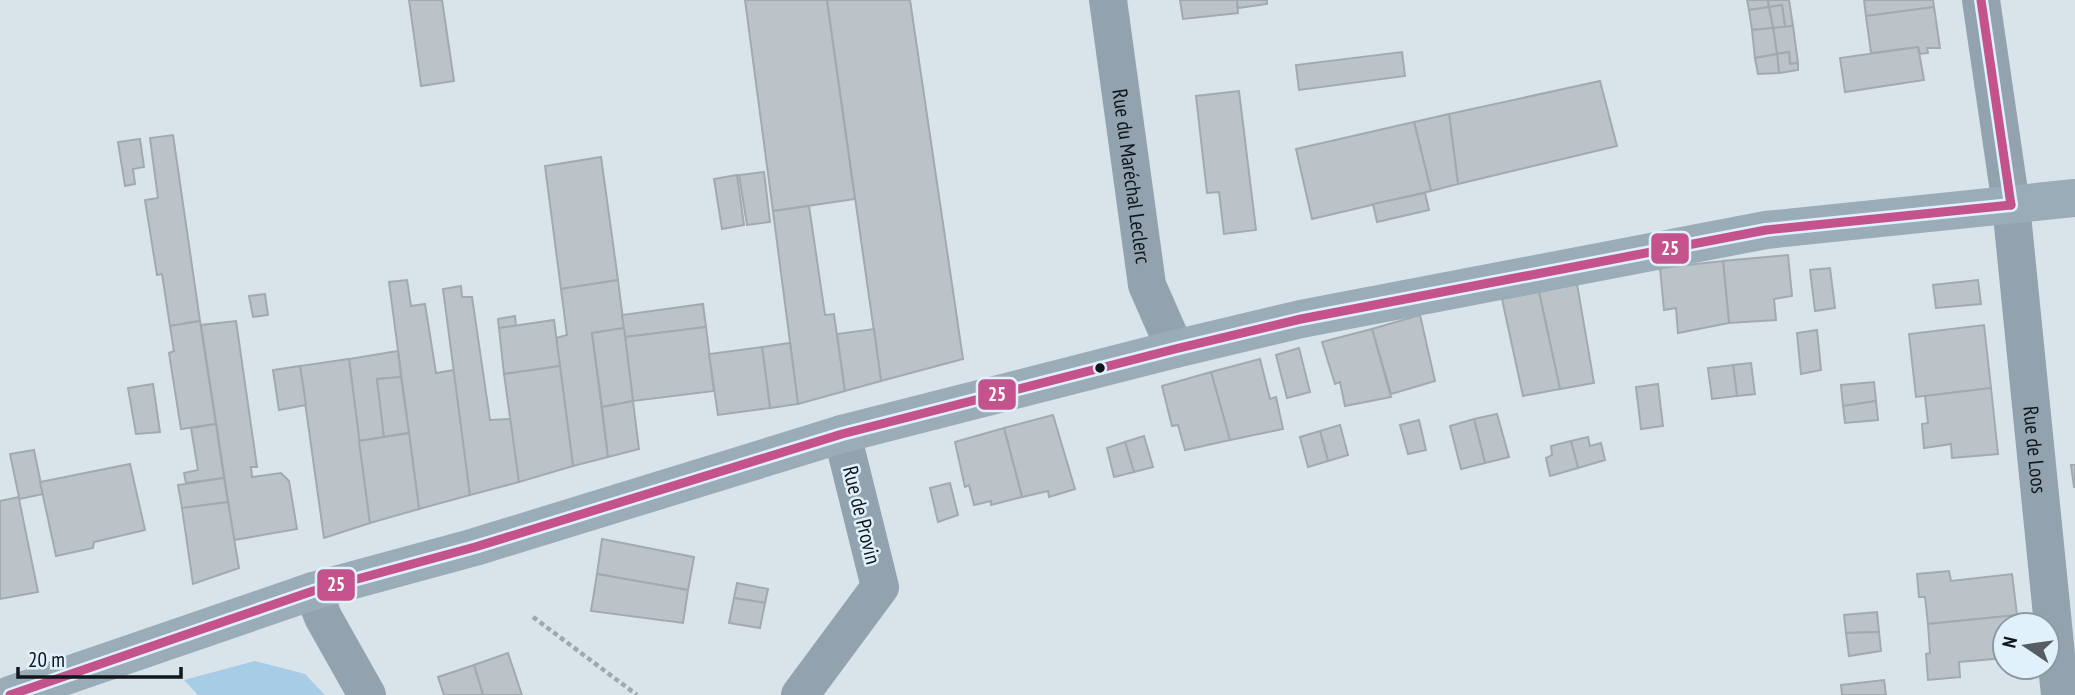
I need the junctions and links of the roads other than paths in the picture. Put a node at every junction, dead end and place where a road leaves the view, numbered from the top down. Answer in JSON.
{"nodes":[{"id":1,"x":1108,"y":0,"type":"edge"},
{"id":2,"x":1981,"y":0,"type":"edge"},
{"id":3,"x":2075,"y":198,"type":"edge"},
{"id":4,"x":2011,"y":205,"type":"junction"},
{"id":5,"x":1175,"y":349,"type":"junction"},
{"id":6,"x":842,"y":434,"type":"junction"},
{"id":7,"x":313,"y":591,"type":"junction"},
{"id":8,"x":10,"y":695,"type":"edge"},
{"id":9,"x":367,"y":695,"type":"edge"},
{"id":10,"x":800,"y":695,"type":"edge"},
{"id":11,"x":2060,"y":695,"type":"edge"}],
"edges":[{"from":1,"to":5,"type":"street","name":"Rue du Maréchal Leclerc"},
{"from":2,"to":4,"type":"street","name":"Rue de Loos"},
{"from":3,"to":4,"type":"street"},
{"from":4,"to":5,"type":"street"},
{"from":4,"to":11,"type":"street","name":"Rue de Loos"},
{"from":5,"to":6,"type":"street"},
{"from":6,"to":7,"type":"street"},
{"from":6,"to":10,"type":"street","name":"Rue de Provin"},
{"from":7,"to":8,"type":"street"},
{"from":7,"to":9,"type":"street"}]}
